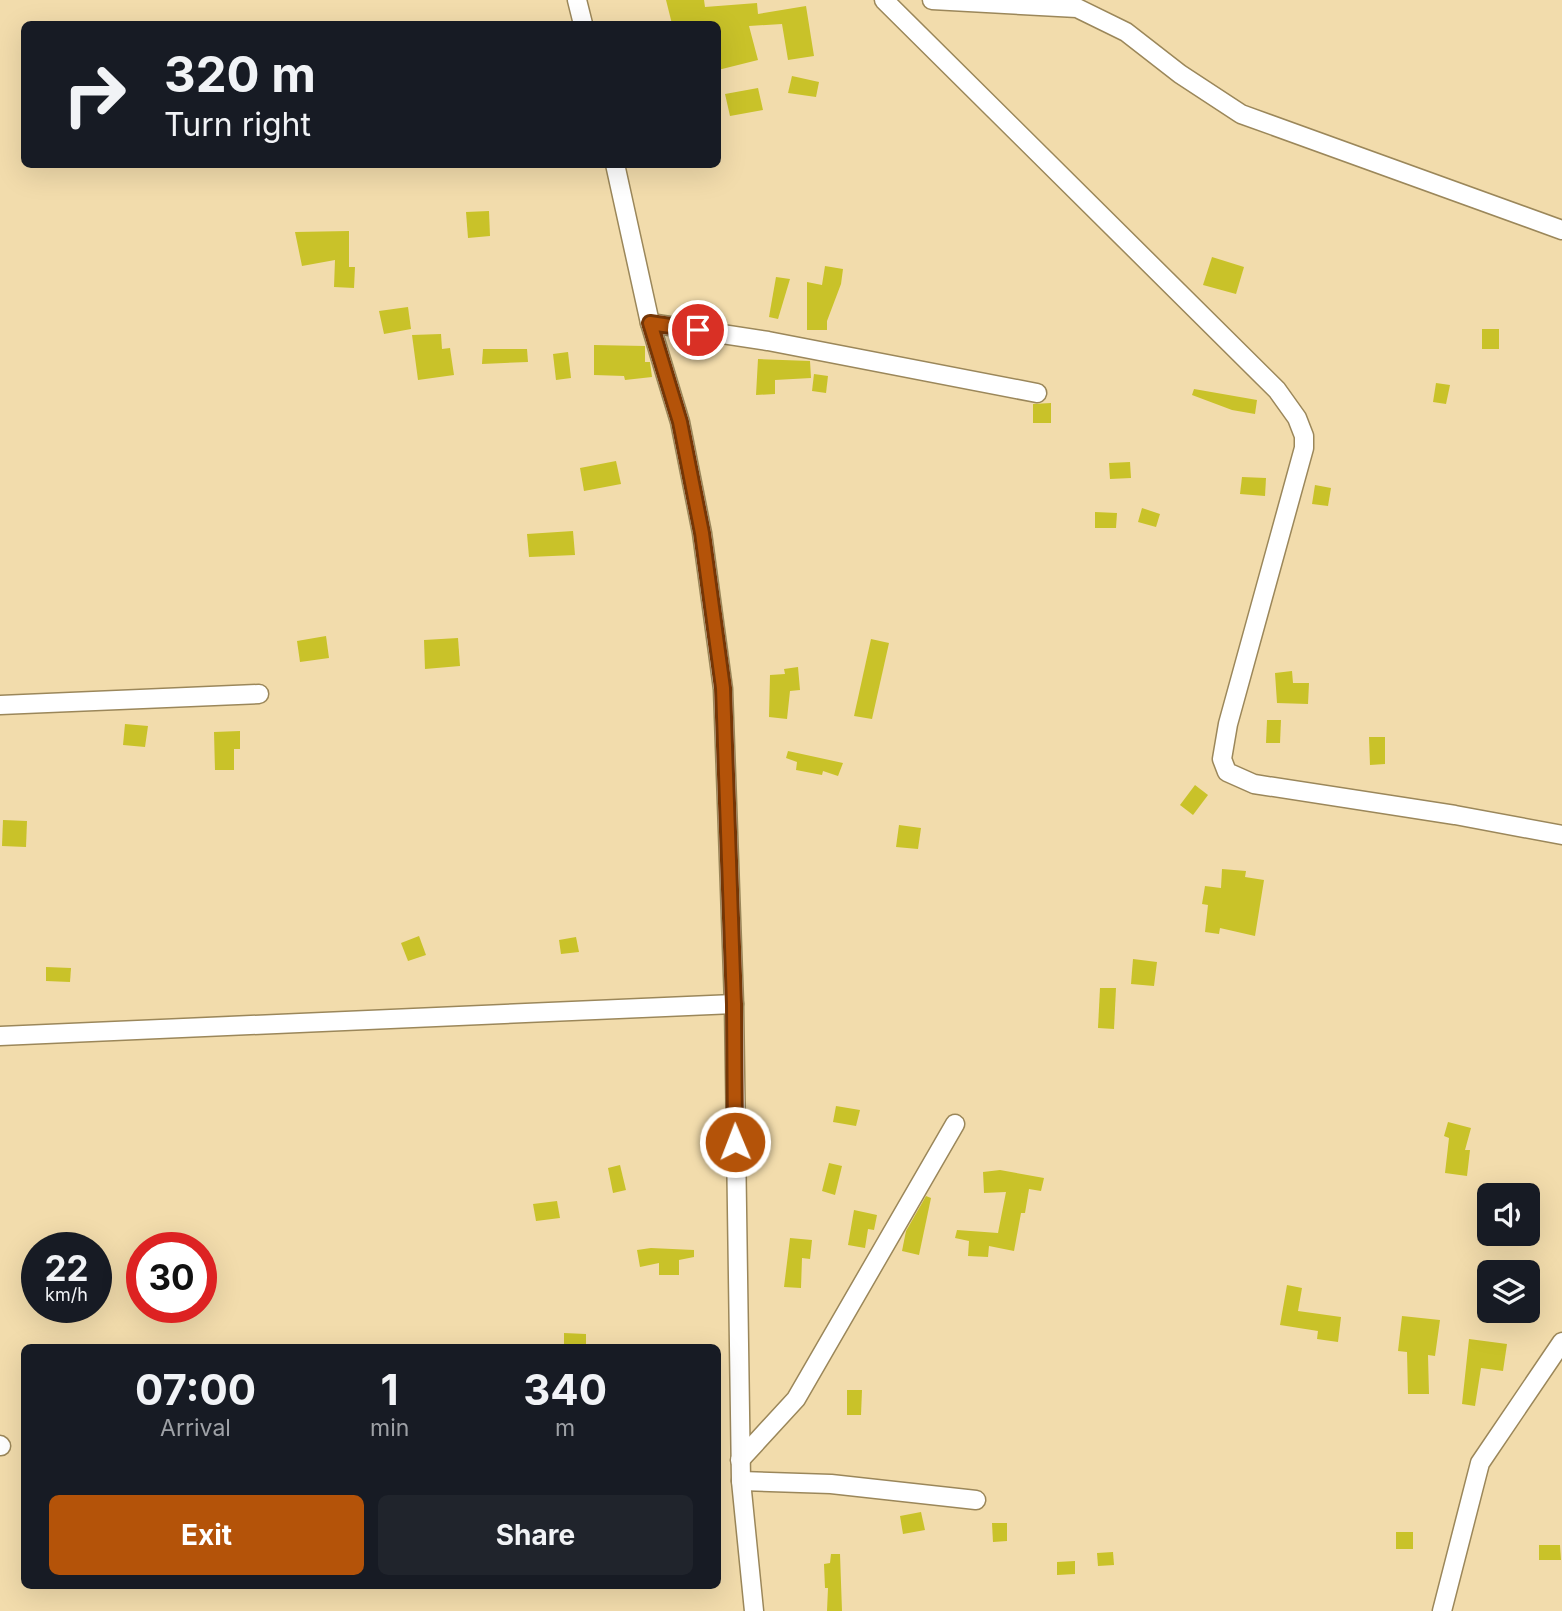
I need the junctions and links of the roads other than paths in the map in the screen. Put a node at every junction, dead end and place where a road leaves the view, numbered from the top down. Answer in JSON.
{"nodes":[{"id":1,"x":577,"y":0,"type":"edge"},
{"id":2,"x":884,"y":0,"type":"edge"},
{"id":3,"x":932,"y":0,"type":"edge"},
{"id":4,"x":582,"y":21,"type":"edge"},
{"id":5,"x":616,"y":168,"type":"edge"},
{"id":6,"x":1562,"y":230,"type":"edge"},
{"id":7,"x":650,"y":323,"type":"junction"},
{"id":8,"x":1037,"y":393,"type":"dead end"},
{"id":9,"x":259,"y":694,"type":"dead end"},
{"id":10,"x":0,"y":705,"type":"edge"},
{"id":11,"x":1562,"y":835,"type":"edge"},
{"id":12,"x":734,"y":1004,"type":"junction"},
{"id":13,"x":0,"y":1035,"type":"edge"},
{"id":14,"x":955,"y":1124,"type":"dead end"},
{"id":15,"x":1562,"y":1342,"type":"edge"},
{"id":16,"x":740,"y":1460,"type":"junction"},
{"id":17,"x":741,"y":1481,"type":"junction"},
{"id":18,"x":976,"y":1500,"type":"dead end"},
{"id":19,"x":754,"y":1611,"type":"edge"},
{"id":20,"x":1442,"y":1611,"type":"edge"}],
"edges":[{"from":1,"to":4,"type":"street"},
{"from":2,"to":11,"type":"street"},
{"from":3,"to":6,"type":"street"},
{"from":5,"to":7,"type":"street"},
{"from":7,"to":8,"type":"street"},
{"from":7,"to":12,"type":"street"},
{"from":9,"to":10,"type":"street"},
{"from":12,"to":13,"type":"street"},
{"from":12,"to":16,"type":"street"},
{"from":14,"to":16,"type":"street"},
{"from":15,"to":20,"type":"street"},
{"from":16,"to":17,"type":"street"},
{"from":17,"to":18,"type":"street"},
{"from":17,"to":19,"type":"street"}]}
